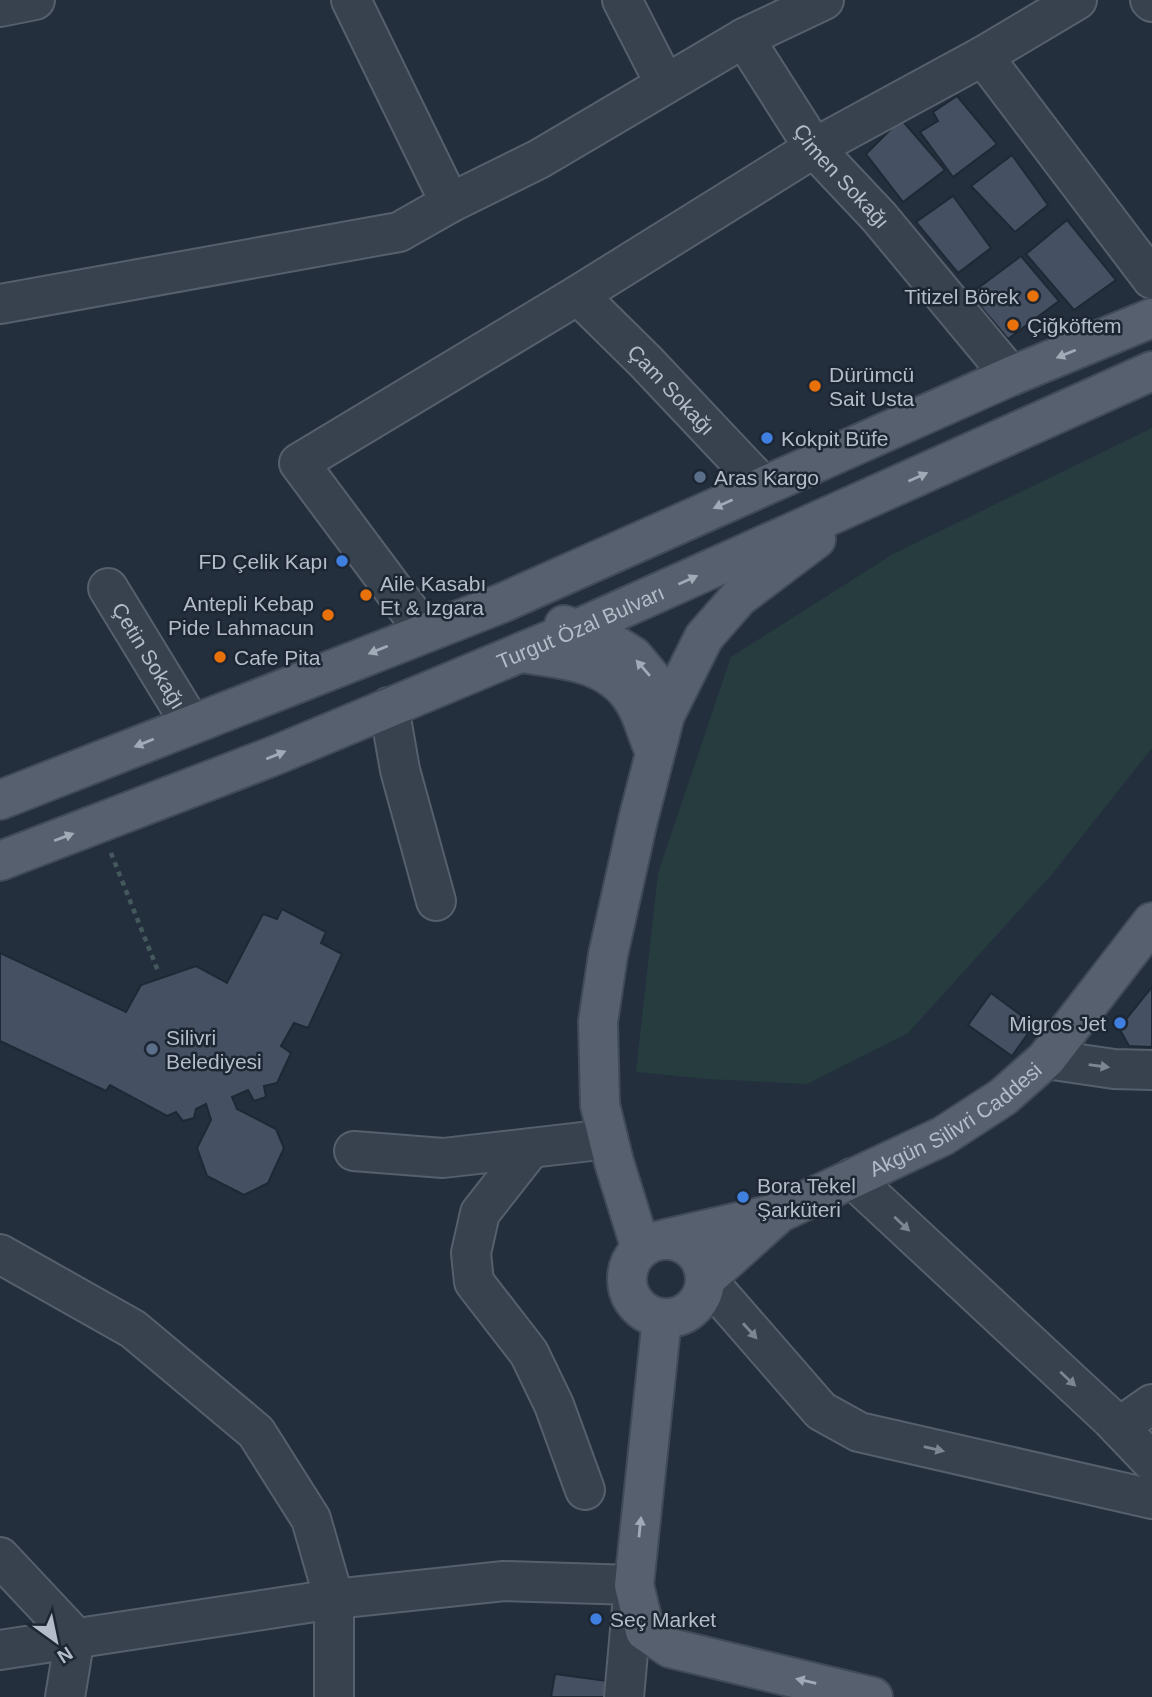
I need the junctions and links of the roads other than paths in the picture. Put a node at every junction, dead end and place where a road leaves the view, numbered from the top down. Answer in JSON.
{"nodes":[{"id":1,"x":35,"y":0,"type":"edge"},
{"id":2,"x":351,"y":0,"type":"edge"},
{"id":3,"x":622,"y":0,"type":"edge"},
{"id":4,"x":824,"y":0,"type":"edge"},
{"id":5,"x":1064,"y":3,"type":"edge"},
{"id":6,"x":0,"y":7,"type":"edge"},
{"id":7,"x":744,"y":38,"type":"junction"},
{"id":8,"x":983,"y":56,"type":"junction"},
{"id":9,"x":665,"y":84,"type":"junction"},
{"id":10,"x":814,"y":148,"type":"junction"},
{"id":11,"x":450,"y":203,"type":"junction"},
{"id":12,"x":1152,"y":279,"type":"edge"},
{"id":13,"x":578,"y":295,"type":"junction"},
{"id":14,"x":0,"y":304,"type":"edge"},
{"id":15,"x":1152,"y":318,"type":"edge"},
{"id":16,"x":1152,"y":371,"type":"edge"},
{"id":17,"x":1011,"y":376,"type":"junction"},
{"id":18,"x":762,"y":486,"type":"junction"},
{"id":19,"x":868,"y":500,"type":"junction"},
{"id":20,"x":108,"y":587,"type":"dead end"},
{"id":21,"x":502,"y":603,"type":"junction"},
{"id":22,"x":577,"y":629,"type":"junction"},
{"id":23,"x":425,"y":632,"type":"junction"},
{"id":24,"x":521,"y":653,"type":"junction"},
{"id":25,"x":389,"y":708,"type":"junction"},
{"id":26,"x":666,"y":715,"type":"junction"},
{"id":27,"x":191,"y":724,"type":"junction"},
{"id":28,"x":656,"y":754,"type":"junction"},
{"id":29,"x":0,"y":800,"type":"edge"},
{"id":30,"x":0,"y":861,"type":"edge"},
{"id":31,"x":436,"y":901,"type":"dead end"},
{"id":32,"x":1152,"y":922,"type":"edge"},
{"id":33,"x":1046,"y":1059,"type":"junction"},
{"id":34,"x":1152,"y":1070,"type":"edge"},
{"id":35,"x":608,"y":1139,"type":"junction"},
{"id":36,"x":531,"y":1148,"type":"junction"},
{"id":37,"x":354,"y":1151,"type":"dead end"},
{"id":38,"x":852,"y":1178,"type":"junction"},
{"id":39,"x":780,"y":1212,"type":"junction"},
{"id":40,"x":653,"y":1244,"type":"junction"},
{"id":41,"x":0,"y":1254,"type":"edge"},
{"id":42,"x":706,"y":1279,"type":"junction"},
{"id":43,"x":662,"y":1318,"type":"junction"},
{"id":44,"x":1152,"y":1404,"type":"edge"},
{"id":45,"x":1119,"y":1427,"type":"junction"},
{"id":46,"x":1152,"y":1462,"type":"edge"},
{"id":47,"x":585,"y":1490,"type":"dead end"},
{"id":48,"x":1152,"y":1499,"type":"edge"},
{"id":49,"x":0,"y":1557,"type":"edge"},
{"id":50,"x":634,"y":1585,"type":"junction"},
{"id":51,"x":334,"y":1599,"type":"junction"},
{"id":52,"x":75,"y":1637,"type":"junction"},
{"id":53,"x":0,"y":1650,"type":"edge"},
{"id":54,"x":65,"y":1697,"type":"edge"},
{"id":55,"x":334,"y":1697,"type":"edge"},
{"id":56,"x":624,"y":1697,"type":"edge"},
{"id":57,"x":873,"y":1697,"type":"edge"}],
"edges":[{"from":1,"to":6,"type":"street"},
{"from":2,"to":11,"type":"street"},
{"from":3,"to":9,"type":"street"},
{"from":4,"to":7,"type":"street"},
{"from":5,"to":8,"type":"street"},
{"from":7,"to":9,"type":"street"},
{"from":7,"to":10,"type":"street","name":"Çimen Sokağı"},
{"from":8,"to":10,"type":"street"},
{"from":8,"to":12,"type":"street"},
{"from":9,"to":11,"type":"street"},
{"from":10,"to":13,"type":"street"},
{"from":10,"to":17,"type":"street","name":"Çimen Sokağı"},
{"from":11,"to":14,"type":"street"},
{"from":13,"to":18,"type":"street","name":"Çam Sokağı"},
{"from":13,"to":23,"type":"street"},
{"from":15,"to":17,"type":"main road","one_way":true},
{"from":19,"to":16,"type":"main road","name":"Turgut Özal Bulvarı","one_way":true},
{"from":17,"to":18,"type":"main road"},
{"from":18,"to":21,"type":"main road","one_way":true},
{"from":22,"to":19,"type":"main road","name":"Turgut Özal Bulvarı","one_way":true},
{"from":19,"to":26,"type":"main road"},
{"from":20,"to":27,"type":"street","name":"Çetin Sokağı"},
{"from":21,"to":22,"type":"main road"},
{"from":21,"to":23,"type":"main road"},
{"from":22,"to":24,"type":"main road","name":"Turgut Özal Bulvarı"},
{"from":26,"to":22,"type":"main road","one_way":true},
{"from":23,"to":27,"type":"main road","one_way":true},
{"from":24,"to":25,"type":"main road","name":"Turgut Özal Bulvarı"},
{"from":24,"to":28,"type":"main road"},
{"from":30,"to":25,"type":"main road","name":"Turgut Özal Bulvarı","one_way":true},
{"from":25,"to":31,"type":"street"},
{"from":26,"to":28,"type":"main road"},
{"from":27,"to":29,"type":"main road","one_way":true},
{"from":28,"to":35,"type":"main road"},
{"from":32,"to":33,"type":"main road","name":"Akgün Silivri Caddesi"},
{"from":33,"to":34,"type":"street","one_way":true},
{"from":33,"to":38,"type":"main road","name":"Akgün Silivri Caddesi"},
{"from":35,"to":36,"type":"street"},
{"from":35,"to":40,"type":"main road"},
{"from":36,"to":37,"type":"street"},
{"from":36,"to":47,"type":"street"},
{"from":38,"to":39,"type":"main road","name":"Akgün Silivri Caddesi"},
{"from":38,"to":45,"type":"street","one_way":true},
{"from":39,"to":40,"type":"main road"},
{"from":39,"to":42,"type":"main road"},
{"from":40,"to":42,"type":"main road"},
{"from":40,"to":43,"type":"main road"},
{"from":41,"to":51,"type":"street"},
{"from":42,"to":43,"type":"main road"},
{"from":42,"to":48,"type":"street","one_way":true},
{"from":50,"to":43,"type":"main road","one_way":true},
{"from":44,"to":45,"type":"street"},
{"from":45,"to":46,"type":"street"},
{"from":49,"to":52,"type":"street"},
{"from":50,"to":51,"type":"street"},
{"from":50,"to":56,"type":"street"},
{"from":57,"to":50,"type":"main road","one_way":true},
{"from":51,"to":52,"type":"street"},
{"from":51,"to":55,"type":"street"},
{"from":52,"to":53,"type":"street"},
{"from":52,"to":54,"type":"street"}]}
